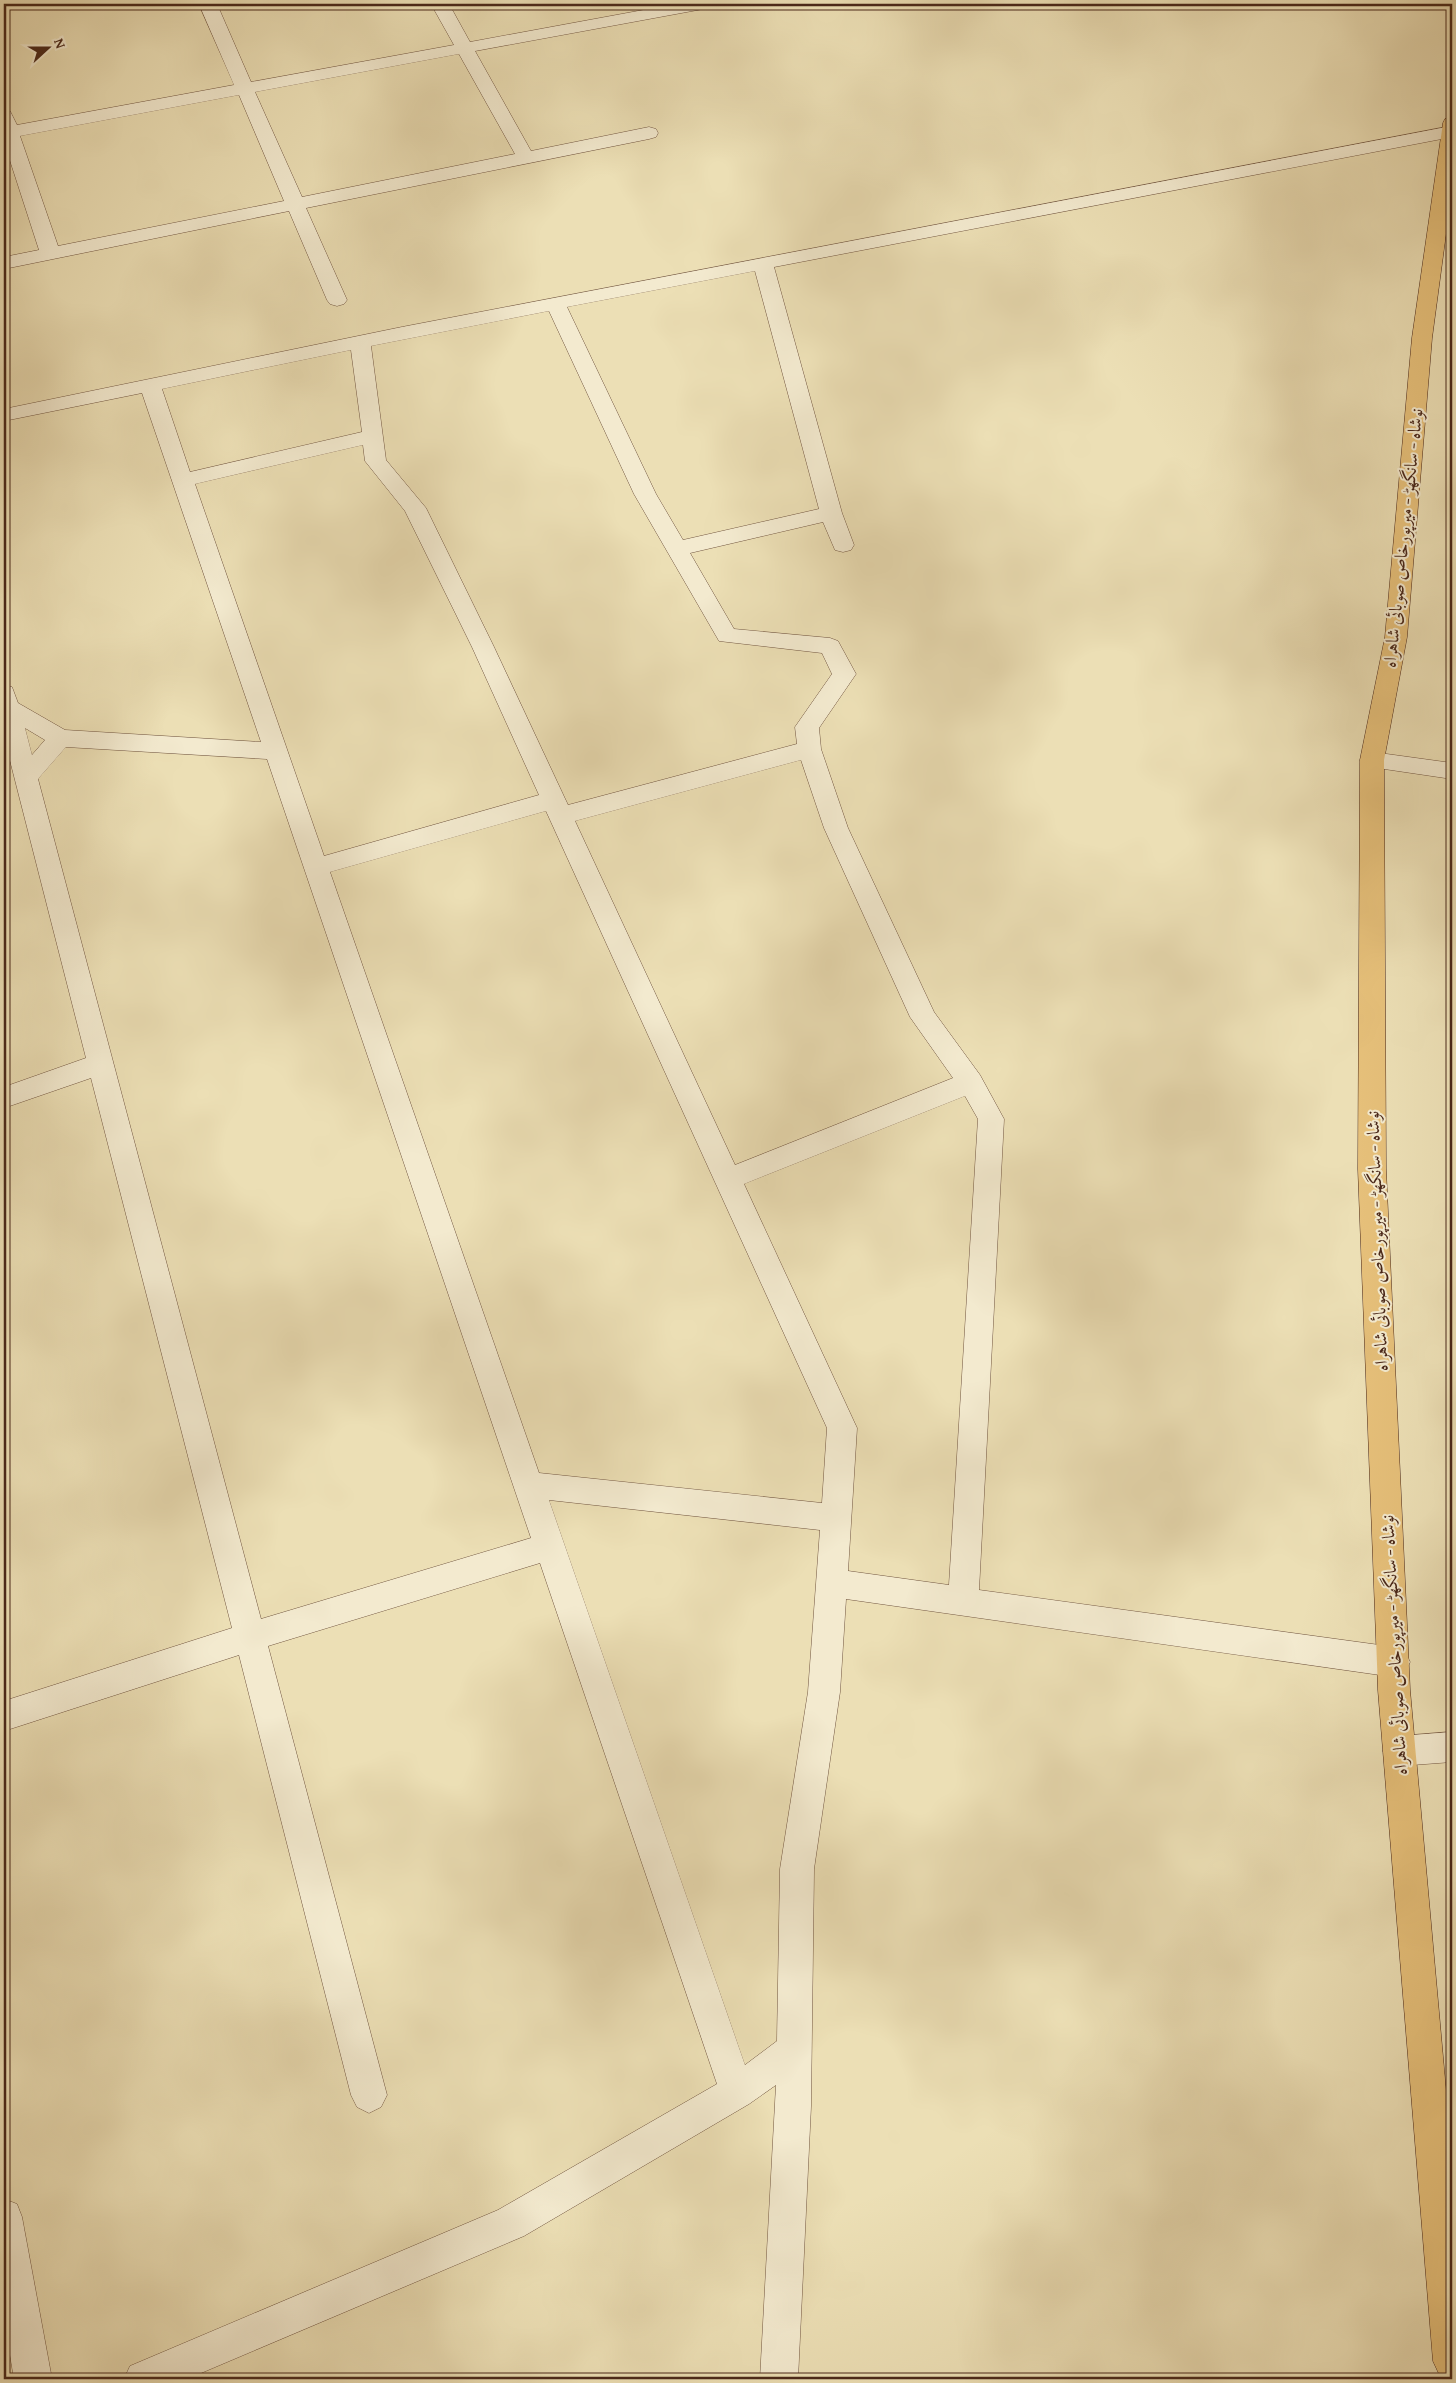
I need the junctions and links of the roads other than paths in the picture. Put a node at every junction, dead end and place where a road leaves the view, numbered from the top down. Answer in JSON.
{"nodes":[{"id":1,"x":208,"y":4,"type":"edge"},
{"id":2,"x":440,"y":4,"type":"edge"},
{"id":3,"x":703,"y":4,"type":"edge"},
{"id":4,"x":668,"y":7,"type":"edge"},
{"id":5,"x":465,"y":48,"type":"junction"},
{"id":6,"x":245,"y":88,"type":"junction"},
{"id":7,"x":6,"y":127,"type":"edge"},
{"id":8,"x":1452,"y":129,"type":"edge"},
{"id":9,"x":649,"y":133,"type":"dead end"},
{"id":10,"x":526,"y":158,"type":"junction"},
{"id":11,"x":296,"y":204,"type":"junction"},
{"id":12,"x":50,"y":254,"type":"junction"},
{"id":13,"x":4,"y":263,"type":"edge"},
{"id":14,"x":763,"y":264,"type":"junction"},
{"id":15,"x":337,"y":300,"type":"dead end"},
{"id":16,"x":556,"y":304,"type":"junction"},
{"id":17,"x":360,"y":342,"type":"junction"},
{"id":18,"x":150,"y":385,"type":"junction"},
{"id":19,"x":4,"y":415,"type":"edge"},
{"id":20,"x":373,"y":436,"type":"junction"},
{"id":21,"x":183,"y":480,"type":"junction"},
{"id":22,"x":831,"y":513,"type":"junction"},
{"id":23,"x":844,"y":545,"type":"dead end"},
{"id":24,"x":677,"y":550,"type":"junction"},
{"id":25,"x":6,"y":700,"type":"edge"},
{"id":26,"x":60,"y":738,"type":"junction"},
{"id":27,"x":809,"y":749,"type":"junction"},
{"id":28,"x":276,"y":751,"type":"junction"},
{"id":29,"x":1372,"y":760,"type":"junction"},
{"id":30,"x":1452,"y":772,"type":"edge"},
{"id":31,"x":26,"y":778,"type":"junction"},
{"id":32,"x":557,"y":808,"type":"junction"},
{"id":33,"x":316,"y":867,"type":"junction"},
{"id":34,"x":100,"y":1064,"type":"junction"},
{"id":35,"x":971,"y":1082,"type":"junction"},
{"id":36,"x":4,"y":1098,"type":"edge"},
{"id":37,"x":728,"y":1179,"type":"junction"},
{"id":38,"x":529,"y":1485,"type":"junction"},
{"id":39,"x":835,"y":1518,"type":"junction"},
{"id":40,"x":550,"y":1546,"type":"junction"},
{"id":41,"x":831,"y":1583,"type":"junction"},
{"id":42,"x":963,"y":1602,"type":"junction"},
{"id":43,"x":250,"y":1637,"type":"junction"},
{"id":44,"x":1394,"y":1662,"type":"junction"},
{"id":45,"x":4,"y":1716,"type":"edge"},
{"id":46,"x":1452,"y":1747,"type":"edge"},
{"id":47,"x":1399,"y":1751,"type":"junction"},
{"id":48,"x":794,"y":2050,"type":"junction"},
{"id":49,"x":737,"y":2092,"type":"junction"},
{"id":50,"x":369,"y":2095,"type":"dead end"},
{"id":51,"x":4,"y":2217,"type":"edge"},
{"id":52,"x":1452,"y":2361,"type":"edge"},
{"id":53,"x":33,"y":2379,"type":"edge"},
{"id":54,"x":143,"y":2379,"type":"edge"},
{"id":55,"x":779,"y":2379,"type":"edge"}],
"edges":[{"from":1,"to":6,"type":"street"},
{"from":2,"to":5,"type":"street"},
{"from":3,"to":4,"type":"street"},
{"from":4,"to":5,"type":"street"},
{"from":5,"to":6,"type":"street"},
{"from":5,"to":10,"type":"street"},
{"from":6,"to":7,"type":"street"},
{"from":6,"to":11,"type":"street"},
{"from":7,"to":12,"type":"street"},
{"from":8,"to":14,"type":"street"},
{"from":8,"to":29,"type":"main road","name":"نوشاہ - سانگھڑ - میرپورخاص صوبائی شاہراہ"},
{"from":9,"to":10,"type":"street"},
{"from":10,"to":11,"type":"street"},
{"from":11,"to":12,"type":"street"},
{"from":11,"to":15,"type":"street"},
{"from":12,"to":13,"type":"street"},
{"from":14,"to":16,"type":"street"},
{"from":14,"to":22,"type":"street"},
{"from":16,"to":17,"type":"street"},
{"from":16,"to":24,"type":"street"},
{"from":17,"to":18,"type":"street"},
{"from":17,"to":20,"type":"street"},
{"from":18,"to":19,"type":"street"},
{"from":18,"to":21,"type":"street"},
{"from":20,"to":21,"type":"street"},
{"from":20,"to":32,"type":"street"},
{"from":21,"to":28,"type":"street"},
{"from":22,"to":23,"type":"street"},
{"from":22,"to":24,"type":"street"},
{"from":24,"to":27,"type":"street"},
{"from":25,"to":26,"type":"street"},
{"from":25,"to":31,"type":"street"},
{"from":26,"to":28,"type":"street"},
{"from":26,"to":31,"type":"street"},
{"from":27,"to":32,"type":"street"},
{"from":27,"to":35,"type":"street"},
{"from":28,"to":33,"type":"street"},
{"from":29,"to":30,"type":"street"},
{"from":29,"to":44,"type":"main road","name":"نوشاہ - سانگھڑ - میرپورخاص صوبائی شاہراہ"},
{"from":31,"to":34,"type":"street"},
{"from":32,"to":33,"type":"street"},
{"from":32,"to":37,"type":"street"},
{"from":33,"to":38,"type":"street"},
{"from":34,"to":36,"type":"street"},
{"from":34,"to":43,"type":"street"},
{"from":35,"to":37,"type":"street"},
{"from":35,"to":42,"type":"street"},
{"from":37,"to":39,"type":"street"},
{"from":38,"to":39,"type":"street"},
{"from":38,"to":40,"type":"street"},
{"from":39,"to":41,"type":"street"},
{"from":40,"to":43,"type":"street"},
{"from":40,"to":49,"type":"street"},
{"from":41,"to":42,"type":"street"},
{"from":41,"to":48,"type":"street"},
{"from":42,"to":44,"type":"street"},
{"from":43,"to":45,"type":"street"},
{"from":43,"to":50,"type":"street"},
{"from":44,"to":47,"type":"main road","name":"نوشاہ - سانگھڑ - میرپورخاص صوبائی شاہراہ"},
{"from":46,"to":47,"type":"street"},
{"from":47,"to":52,"type":"main road","name":"نوشاہ - سانگھڑ - میرپورخاص صوبائی شاہراہ"},
{"from":48,"to":49,"type":"street"},
{"from":48,"to":55,"type":"street"},
{"from":49,"to":54,"type":"street"},
{"from":51,"to":53,"type":"street"}]}
